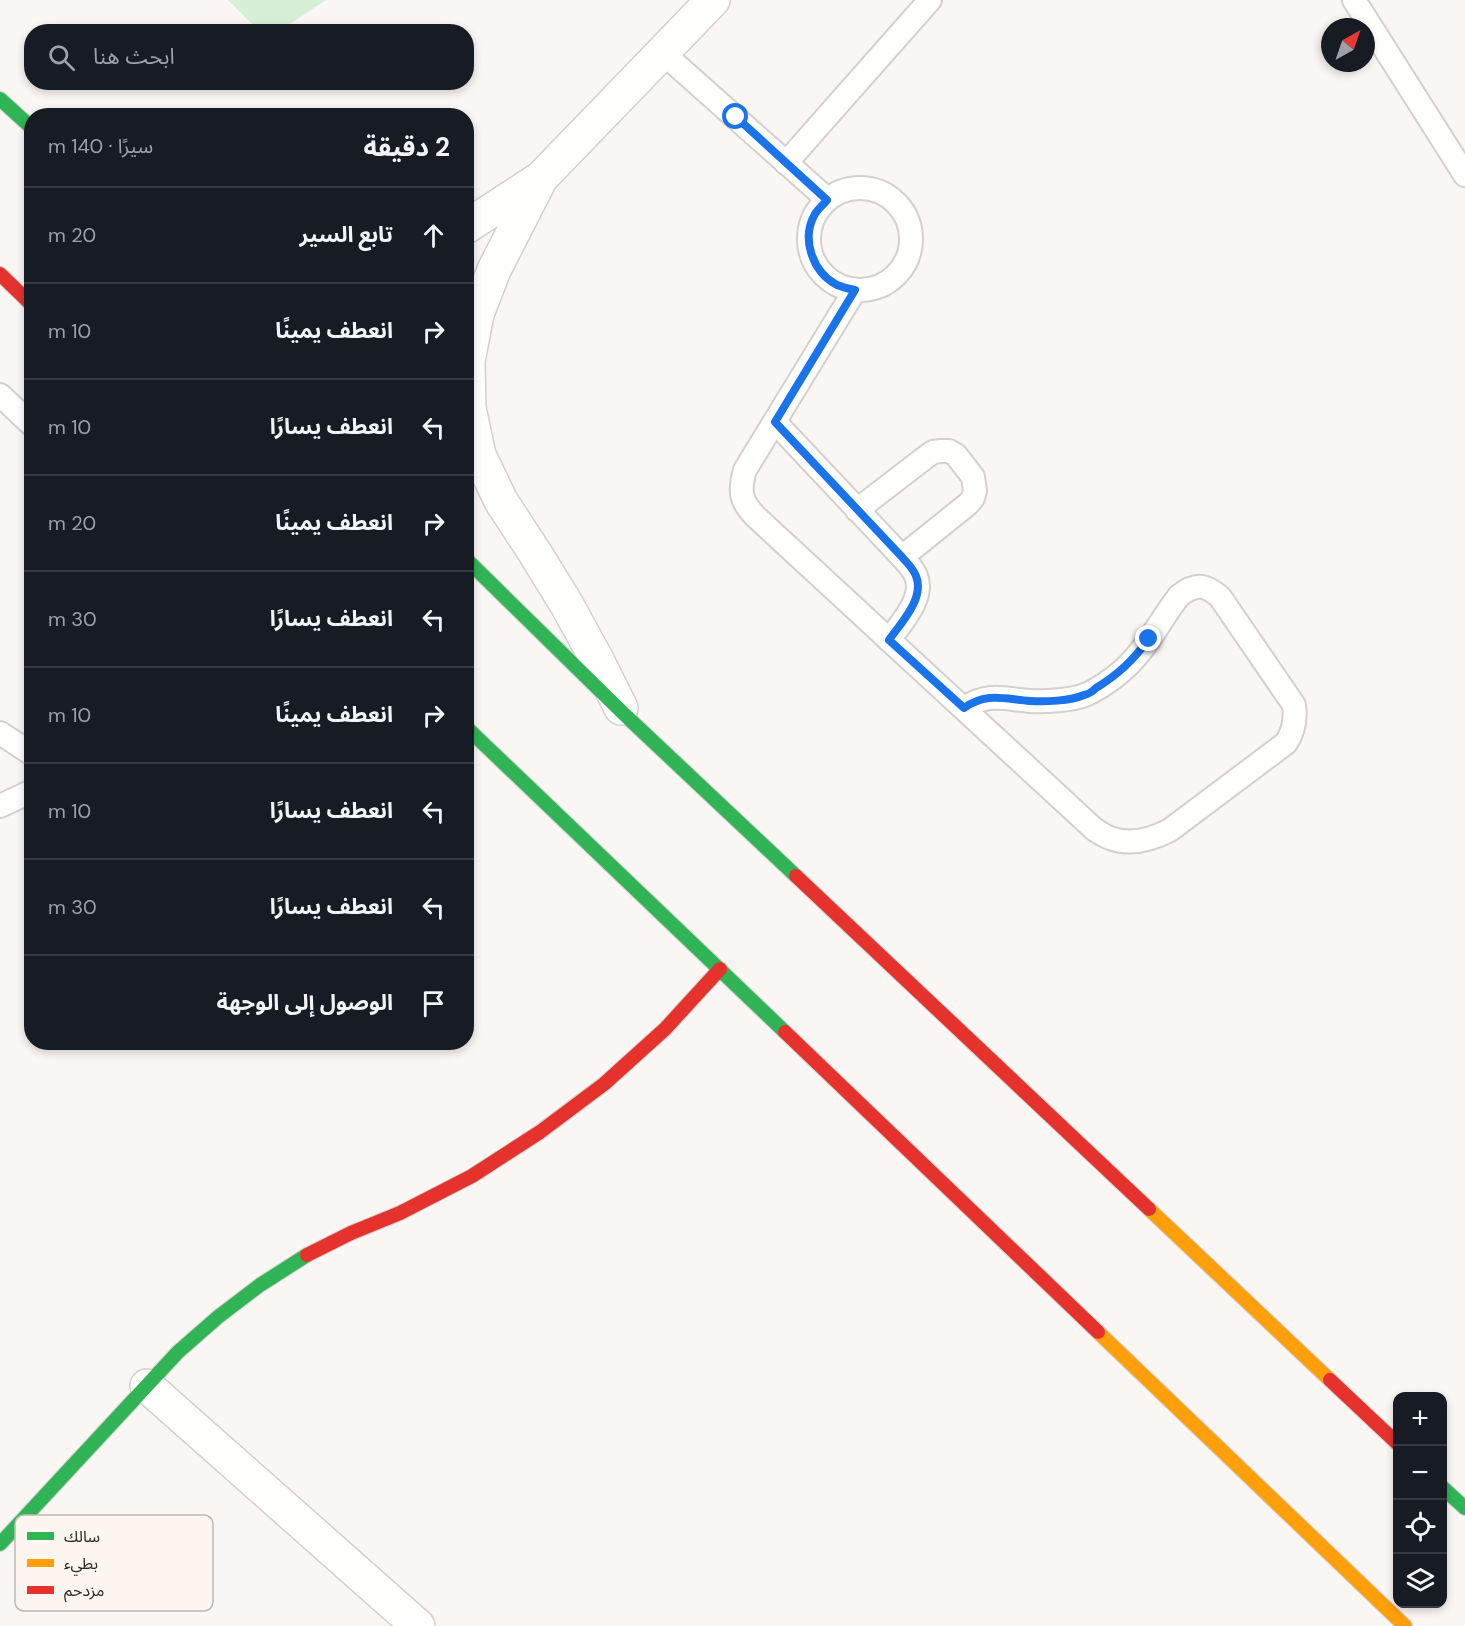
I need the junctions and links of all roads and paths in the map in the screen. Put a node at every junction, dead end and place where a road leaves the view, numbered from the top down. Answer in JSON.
{"nodes":[{"id":1,"x":713,"y":0,"type":"edge"},
{"id":2,"x":930,"y":0,"type":"edge"},
{"id":3,"x":1354,"y":0,"type":"edge"},
{"id":4,"x":663,"y":53,"type":"junction"},
{"id":5,"x":0,"y":99,"type":"edge"},
{"id":6,"x":24,"y":121,"type":"edge"},
{"id":7,"x":786,"y":163,"type":"junction"},
{"id":8,"x":1465,"y":175,"type":"edge"},
{"id":9,"x":541,"y":178,"type":"junction"},
{"id":10,"x":827,"y":200,"type":"junction"},
{"id":11,"x":474,"y":222,"type":"edge"},
{"id":12,"x":0,"y":274,"type":"edge"},
{"id":13,"x":855,"y":290,"type":"junction"},
{"id":14,"x":24,"y":297,"type":"edge"},
{"id":15,"x":474,"y":330,"type":"edge"},
{"id":16,"x":0,"y":395,"type":"edge"},
{"id":17,"x":24,"y":418,"type":"edge"},
{"id":18,"x":775,"y":422,"type":"junction"},
{"id":19,"x":474,"y":432,"type":"edge"},
{"id":20,"x":857,"y":510,"type":"junction"},
{"id":21,"x":902,"y":557,"type":"junction"},
{"id":22,"x":474,"y":568,"type":"edge"},
{"id":23,"x":889,"y":640,"type":"junction"},
{"id":24,"x":964,"y":708,"type":"junction"},
{"id":25,"x":625,"y":715,"type":"junction"},
{"id":26,"x":0,"y":734,"type":"edge"},
{"id":27,"x":474,"y":735,"type":"edge"},
{"id":28,"x":24,"y":749,"type":"edge"},
{"id":29,"x":24,"y":795,"type":"edge"},
{"id":30,"x":0,"y":806,"type":"edge"},
{"id":31,"x":720,"y":969,"type":"junction"},
{"id":32,"x":147,"y":1386,"type":"junction"},
{"id":33,"x":1393,"y":1439,"type":"edge"},
{"id":34,"x":1447,"y":1491,"type":"edge"},
{"id":35,"x":1465,"y":1508,"type":"edge"},
{"id":36,"x":27,"y":1515,"type":"edge"},
{"id":37,"x":15,"y":1528,"type":"edge"},
{"id":38,"x":0,"y":1544,"type":"edge"},
{"id":39,"x":418,"y":1626,"type":"edge"},
{"id":40,"x":1405,"y":1626,"type":"edge"}],
"edges":[{"from":1,"to":4,"type":"street"},
{"from":2,"to":7,"type":"lane"},
{"from":3,"to":8,"type":"lane"},
{"from":4,"to":7,"type":"lane"},
{"from":4,"to":9,"type":"street"},
{"from":5,"to":6,"type":"street"},
{"from":7,"to":10,"type":"lane"},
{"from":9,"to":11,"type":"street"},
{"from":9,"to":15,"type":"street"},
{"from":10,"to":13,"type":"lane"},
{"from":10,"to":13,"type":"lane"},
{"from":12,"to":14,"type":"street"},
{"from":13,"to":18,"type":"lane"},
{"from":16,"to":17,"type":"lane"},
{"from":18,"to":20,"type":"lane"},
{"from":18,"to":23,"type":"lane"},
{"from":19,"to":25,"type":"street"},
{"from":20,"to":21,"type":"lane"},
{"from":20,"to":21,"type":"lane"},
{"from":21,"to":23,"type":"lane"},
{"from":22,"to":25,"type":"street"},
{"from":23,"to":24,"type":"lane"},
{"from":24,"to":24,"type":"lane"},
{"from":25,"to":33,"type":"street"},
{"from":26,"to":28,"type":"lane"},
{"from":27,"to":31,"type":"street"},
{"from":29,"to":30,"type":"lane"},
{"from":31,"to":32,"type":"street"},
{"from":31,"to":40,"type":"street"},
{"from":32,"to":36,"type":"street"},
{"from":32,"to":39,"type":"street"},
{"from":34,"to":35,"type":"street"},
{"from":37,"to":38,"type":"street"}]}
